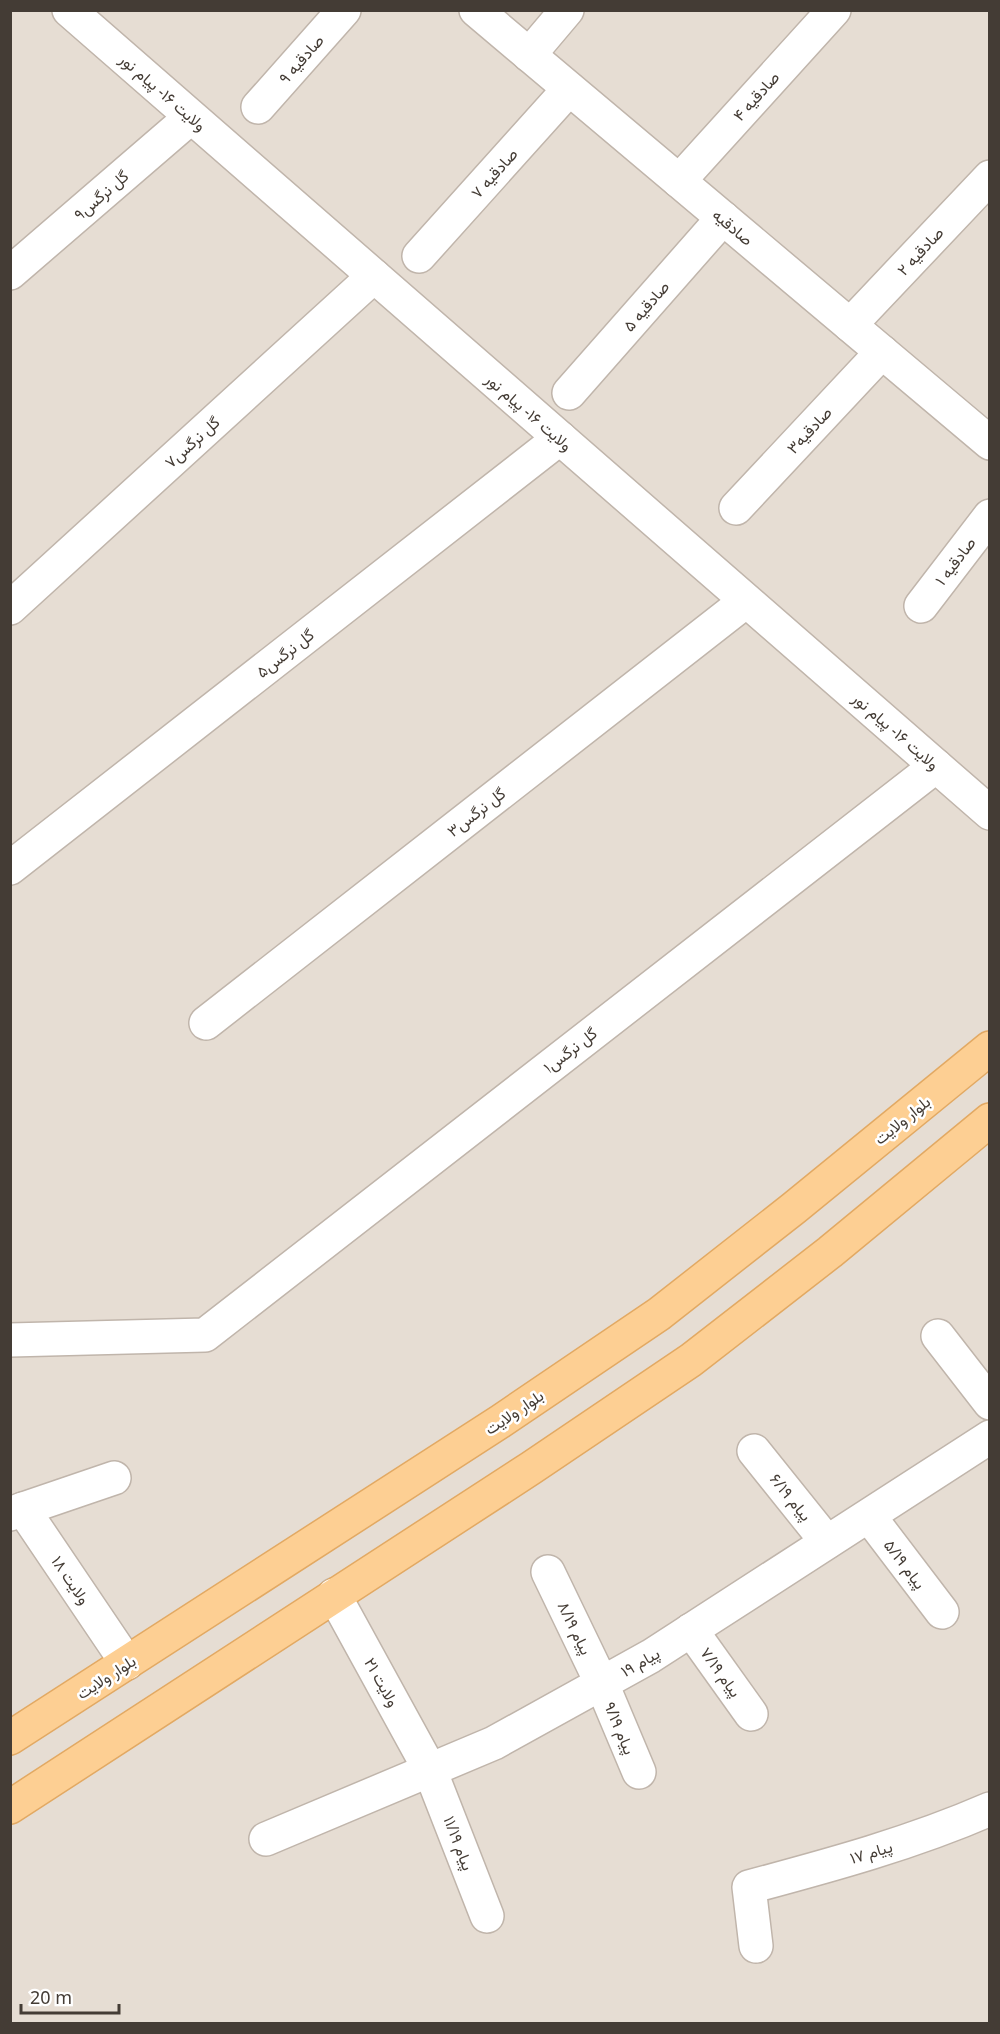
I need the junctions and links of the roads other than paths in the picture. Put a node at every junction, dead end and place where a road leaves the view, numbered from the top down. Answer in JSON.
{"nodes":[{"id":1,"x":69,"y":10,"type":"edge"},
{"id":2,"x":344,"y":10,"type":"edge"},
{"id":3,"x":476,"y":10,"type":"edge"},
{"id":4,"x":567,"y":10,"type":"edge"},
{"id":5,"x":834,"y":10,"type":"edge"},
{"id":6,"x":529,"y":55,"type":"junction"},
{"id":7,"x":569,"y":89,"type":"junction"},
{"id":8,"x":258,"y":107,"type":"dead end"},
{"id":9,"x":191,"y":117,"type":"junction"},
{"id":10,"x":990,"y":177,"type":"edge"},
{"id":11,"x":679,"y":181,"type":"junction"},
{"id":12,"x":723,"y":218,"type":"junction"},
{"id":13,"x":419,"y":256,"type":"dead end"},
{"id":14,"x":10,"y":273,"type":"edge"},
{"id":15,"x":374,"y":276,"type":"junction"},
{"id":16,"x":850,"y":325,"type":"junction"},
{"id":17,"x":882,"y":352,"type":"junction"},
{"id":18,"x":569,"y":393,"type":"dead end"},
{"id":19,"x":560,"y":438,"type":"junction"},
{"id":20,"x":990,"y":443,"type":"edge"},
{"id":21,"x":736,"y":508,"type":"dead end"},
{"id":22,"x":990,"y":516,"type":"edge"},
{"id":23,"x":746,"y":600,"type":"junction"},
{"id":24,"x":921,"y":606,"type":"dead end"},
{"id":25,"x":10,"y":608,"type":"edge"},
{"id":26,"x":936,"y":766,"type":"junction"},
{"id":27,"x":990,"y":813,"type":"edge"},
{"id":28,"x":10,"y":868,"type":"edge"},
{"id":29,"x":206,"y":1023,"type":"dead end"},
{"id":30,"x":990,"y":1048,"type":"edge"},
{"id":31,"x":990,"y":1120,"type":"edge"},
{"id":32,"x":938,"y":1336,"type":"dead end"},
{"id":33,"x":10,"y":1340,"type":"edge"},
{"id":34,"x":990,"y":1403,"type":"edge"},
{"id":35,"x":990,"y":1437,"type":"edge"},
{"id":36,"x":754,"y":1451,"type":"dead end"},
{"id":37,"x":114,"y":1478,"type":"dead end"},
{"id":38,"x":17,"y":1511,"type":"edge"},
{"id":39,"x":869,"y":1516,"type":"junction"},
{"id":40,"x":827,"y":1542,"type":"junction"},
{"id":41,"x":548,"y":1572,"type":"dead end"},
{"id":42,"x":334,"y":1595,"type":"junction"},
{"id":43,"x":942,"y":1612,"type":"dead end"},
{"id":44,"x":691,"y":1630,"type":"junction"},
{"id":45,"x":127,"y":1663,"type":"junction"},
{"id":46,"x":602,"y":1684,"type":"junction"},
{"id":47,"x":751,"y":1714,"type":"dead end"},
{"id":48,"x":10,"y":1738,"type":"edge"},
{"id":49,"x":430,"y":1770,"type":"junction"},
{"id":50,"x":639,"y":1772,"type":"dead end"},
{"id":51,"x":10,"y":1807,"type":"edge"},
{"id":52,"x":990,"y":1809,"type":"edge"},
{"id":53,"x":266,"y":1839,"type":"dead end"},
{"id":54,"x":487,"y":1916,"type":"dead end"},
{"id":55,"x":756,"y":1946,"type":"dead end"}],
"edges":[{"from":1,"to":9,"type":"street","name":"ولایت ۱۶- پیام نور"},
{"from":2,"to":8,"type":"street","name":"صادقیه ۹"},
{"from":3,"to":6,"type":"street","name":"صادقیه"},
{"from":4,"to":6,"type":"street"},
{"from":5,"to":11,"type":"street","name":"صادقیه ۴"},
{"from":6,"to":7,"type":"street","name":"صادقیه"},
{"from":7,"to":11,"type":"street","name":"صادقیه"},
{"from":7,"to":13,"type":"street","name":"صادقیه ۷"},
{"from":9,"to":14,"type":"street","name":"گل نرگس۹"},
{"from":9,"to":15,"type":"street","name":"ولایت ۱۶- پیام نور"},
{"from":10,"to":16,"type":"street","name":"صادقیه ۲"},
{"from":11,"to":12,"type":"street","name":"صادقیه"},
{"from":12,"to":16,"type":"street","name":"صادقیه"},
{"from":12,"to":18,"type":"street","name":"صادقیه ۵"},
{"from":15,"to":19,"type":"street","name":"ولایت ۱۶- پیام نور"},
{"from":15,"to":25,"type":"street","name":"گل نرگس۷"},
{"from":16,"to":17,"type":"street","name":"صادقیه"},
{"from":17,"to":20,"type":"street","name":"صادقیه"},
{"from":17,"to":21,"type":"street","name":"صادقیه۳"},
{"from":19,"to":23,"type":"street","name":"ولایت ۱۶- پیام نور"},
{"from":19,"to":28,"type":"street","name":"گل نرگس۵"},
{"from":22,"to":24,"type":"street","name":"صادقیه ۱"},
{"from":23,"to":26,"type":"street","name":"ولایت ۱۶- پیام نور"},
{"from":23,"to":29,"type":"street","name":"گل نرگس۳"},
{"from":26,"to":27,"type":"street","name":"ولایت ۱۶- پیام نور"},
{"from":26,"to":33,"type":"street","name":"گل نرگس۱"},
{"from":30,"to":45,"type":"main road","name":"بلوار ولایت"},
{"from":31,"to":42,"type":"main road"},
{"from":32,"to":34,"type":"street"},
{"from":35,"to":39,"type":"street","name":"پیام ۱۹"},
{"from":36,"to":40,"type":"street","name":"پیام ۶/۱۹"},
{"from":37,"to":38,"type":"street"},
{"from":38,"to":45,"type":"street","name":"ولایت ۱۸"},
{"from":39,"to":40,"type":"street","name":"پیام ۱۹"},
{"from":39,"to":43,"type":"street","name":"پیام ۵/۱۹"},
{"from":40,"to":44,"type":"street","name":"پیام ۱۹"},
{"from":41,"to":46,"type":"street","name":"پیام ۸/۱۹"},
{"from":42,"to":49,"type":"street","name":"ولایت ۲۱"},
{"from":42,"to":51,"type":"main road"},
{"from":44,"to":46,"type":"street","name":"پیام ۱۹"},
{"from":44,"to":47,"type":"street","name":"پیام ۷/۱۹"},
{"from":45,"to":48,"type":"main road","name":"بلوار ولایت"},
{"from":46,"to":49,"type":"street","name":"پیام ۱۹"},
{"from":46,"to":50,"type":"street","name":"پیام ۹/۱۹"},
{"from":49,"to":53,"type":"street","name":"پیام ۱۹"},
{"from":49,"to":54,"type":"street","name":"پیام ۱۱/۱۹"},
{"from":52,"to":55,"type":"street","name":"پیام ۱۷"}]}
